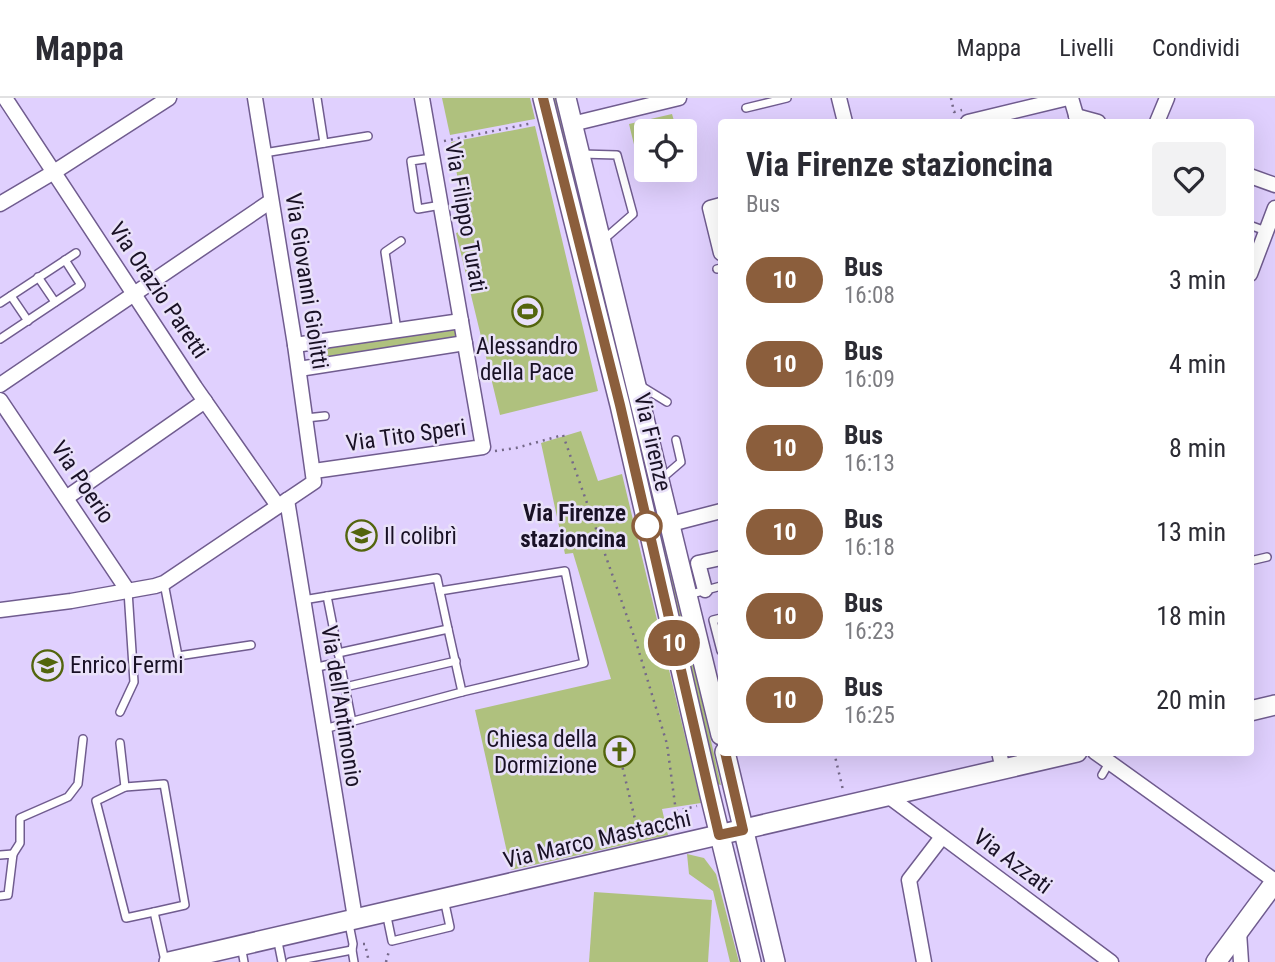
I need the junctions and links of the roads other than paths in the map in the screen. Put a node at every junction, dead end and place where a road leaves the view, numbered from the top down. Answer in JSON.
{"nodes":[{"id":1,"x":5,"y":98,"type":"edge"},
{"id":2,"x":169,"y":98,"type":"edge"},
{"id":3,"x":255,"y":98,"type":"edge"},
{"id":4,"x":317,"y":98,"type":"edge"},
{"id":5,"x":422,"y":98,"type":"edge"},
{"id":6,"x":543,"y":98,"type":"edge"},
{"id":7,"x":566,"y":98,"type":"edge"},
{"id":8,"x":787,"y":98,"type":"edge"},
{"id":9,"x":839,"y":98,"type":"edge"},
{"id":10,"x":1070,"y":98,"type":"edge"},
{"id":11,"x":1167,"y":98,"type":"edge"},
{"id":12,"x":674,"y":99,"type":"edge"},
{"id":13,"x":746,"y":108,"type":"dead end"},
{"id":14,"x":967,"y":118,"type":"edge"},
{"id":15,"x":844,"y":119,"type":"edge"},
{"id":16,"x":1077,"y":119,"type":"edge"},
{"id":17,"x":1158,"y":119,"type":"edge"},
{"id":18,"x":572,"y":124,"type":"junction"},
{"id":19,"x":368,"y":136,"type":"dead end"},
{"id":20,"x":324,"y":143,"type":"junction"},
{"id":21,"x":264,"y":153,"type":"junction"},
{"id":22,"x":579,"y":154,"type":"junction"},
{"id":23,"x":433,"y":158,"type":"junction"},
{"id":24,"x":54,"y":172,"type":"junction"},
{"id":25,"x":1254,"y":178,"type":"edge"},
{"id":26,"x":1275,"y":186,"type":"edge"},
{"id":27,"x":271,"y":201,"type":"junction"},
{"id":28,"x":0,"y":204,"type":"edge"},
{"id":29,"x":441,"y":205,"type":"junction"},
{"id":30,"x":718,"y":206,"type":"edge"},
{"id":31,"x":1275,"y":208,"type":"edge"},
{"id":32,"x":401,"y":241,"type":"dead end"},
{"id":33,"x":718,"y":241,"type":"edge"},
{"id":34,"x":601,"y":242,"type":"junction"},
{"id":35,"x":76,"y":253,"type":"dead end"},
{"id":36,"x":1254,"y":254,"type":"edge"},
{"id":37,"x":65,"y":260,"type":"junction"},
{"id":38,"x":38,"y":277,"type":"junction"},
{"id":39,"x":135,"y":294,"type":"junction"},
{"id":40,"x":11,"y":296,"type":"junction"},
{"id":41,"x":55,"y":302,"type":"junction"},
{"id":42,"x":0,"y":303,"type":"edge"},
{"id":43,"x":28,"y":321,"type":"junction"},
{"id":44,"x":461,"y":321,"type":"junction"},
{"id":45,"x":397,"y":330,"type":"junction"},
{"id":46,"x":0,"y":339,"type":"edge"},
{"id":47,"x":465,"y":343,"type":"junction"},
{"id":48,"x":295,"y":345,"type":"junction"},
{"id":49,"x":299,"y":369,"type":"junction"},
{"id":50,"x":636,"y":383,"type":"junction"},
{"id":51,"x":0,"y":385,"type":"edge"},
{"id":52,"x":0,"y":400,"type":"edge"},
{"id":53,"x":205,"y":401,"type":"junction"},
{"id":54,"x":667,"y":402,"type":"dead end"},
{"id":55,"x":325,"y":416,"type":"dead end"},
{"id":56,"x":306,"y":418,"type":"junction"},
{"id":57,"x":676,"y":440,"type":"dead end"},
{"id":58,"x":314,"y":471,"type":"junction"},
{"id":59,"x":660,"y":481,"type":"junction"},
{"id":60,"x":66,"y":498,"type":"junction"},
{"id":61,"x":283,"y":503,"type":"junction"},
{"id":62,"x":718,"y":511,"type":"edge"},
{"id":63,"x":671,"y":524,"type":"junction"},
{"id":64,"x":1267,"y":556,"type":"dead end"},
{"id":65,"x":718,"y":559,"type":"edge"},
{"id":66,"x":1254,"y":560,"type":"edge"},
{"id":67,"x":164,"y":583,"type":"junction"},
{"id":68,"x":718,"y":587,"type":"edge"},
{"id":69,"x":128,"y":591,"type":"junction"},
{"id":70,"x":440,"y":591,"type":"junction"},
{"id":71,"x":696,"y":593,"type":"junction"},
{"id":72,"x":327,"y":596,"type":"junction"},
{"id":73,"x":302,"y":601,"type":"junction"},
{"id":74,"x":0,"y":610,"type":"edge"},
{"id":75,"x":718,"y":619,"type":"edge"},
{"id":76,"x":448,"y":629,"type":"junction"},
{"id":77,"x":251,"y":645,"type":"dead end"},
{"id":78,"x":714,"y":651,"type":"edge"},
{"id":79,"x":339,"y":657,"type":"junction"},
{"id":80,"x":456,"y":661,"type":"junction"},
{"id":81,"x":313,"y":668,"type":"junction"},
{"id":82,"x":345,"y":687,"type":"junction"},
{"id":83,"x":462,"y":692,"type":"junction"},
{"id":84,"x":718,"y":699,"type":"edge"},
{"id":85,"x":1275,"y":705,"type":"edge"},
{"id":86,"x":1254,"y":710,"type":"edge"},
{"id":87,"x":120,"y":712,"type":"dead end"},
{"id":88,"x":352,"y":722,"type":"junction"},
{"id":89,"x":324,"y":729,"type":"junction"},
{"id":90,"x":83,"y":738,"type":"dead end"},
{"id":91,"x":120,"y":743,"type":"dead end"},
{"id":92,"x":728,"y":756,"type":"edge"},
{"id":93,"x":1043,"y":756,"type":"edge"},
{"id":94,"x":1097,"y":756,"type":"edge"},
{"id":95,"x":1001,"y":761,"type":"edge"},
{"id":96,"x":125,"y":787,"type":"junction"},
{"id":97,"x":888,"y":796,"type":"junction"},
{"id":98,"x":743,"y":830,"type":"junction"},
{"id":99,"x":719,"y":835,"type":"junction"},
{"id":100,"x":942,"y":837,"type":"junction"},
{"id":101,"x":0,"y":855,"type":"edge"},
{"id":102,"x":13,"y":855,"type":"junction"},
{"id":103,"x":1275,"y":881,"type":"edge"},
{"id":104,"x":0,"y":897,"type":"edge"},
{"id":105,"x":444,"y":899,"type":"junction"},
{"id":106,"x":154,"y":912,"type":"junction"},
{"id":107,"x":386,"y":912,"type":"junction"},
{"id":108,"x":351,"y":919,"type":"junction"},
{"id":109,"x":1239,"y":932,"type":"junction"},
{"id":110,"x":277,"y":936,"type":"junction"},
{"id":111,"x":352,"y":950,"type":"junction"},
{"id":112,"x":242,"y":953,"type":"edge"},
{"id":113,"x":167,"y":962,"type":"edge"},
{"id":114,"x":282,"y":962,"type":"edge"},
{"id":115,"x":290,"y":962,"type":"edge"},
{"id":116,"x":354,"y":962,"type":"edge"},
{"id":117,"x":751,"y":962,"type":"edge"},
{"id":118,"x":775,"y":962,"type":"edge"},
{"id":119,"x":924,"y":962,"type":"edge"},
{"id":120,"x":1111,"y":962,"type":"edge"},
{"id":121,"x":1216,"y":962,"type":"edge"},
{"id":122,"x":1241,"y":962,"type":"edge"}],
"edges":[{"from":1,"to":24,"type":"street","name":"Via Orazio Paretti"},
{"from":2,"to":24,"type":"street"},
{"from":3,"to":21,"type":"street","name":"Via Giovanni Giolitti"},
{"from":4,"to":20,"type":"lane"},
{"from":5,"to":23,"type":"street","name":"Via Filippo Turati"},
{"from":6,"to":99,"type":"main road","name":"Via Firenze"},
{"from":7,"to":18,"type":"main road","name":"Via Firenze"},
{"from":8,"to":13,"type":"lane"},
{"from":9,"to":15,"type":"street"},
{"from":10,"to":14,"type":"street"},
{"from":10,"to":16,"type":"street"},
{"from":11,"to":17,"type":"street"},
{"from":12,"to":18,"type":"street"},
{"from":18,"to":22,"type":"main road","name":"Via Firenze"},
{"from":19,"to":20,"type":"lane"},
{"from":20,"to":21,"type":"lane"},
{"from":21,"to":27,"type":"street","name":"Via Giovanni Giolitti"},
{"from":22,"to":34,"type":"main road","name":"Via Firenze"},
{"from":22,"to":34,"type":"lane"},
{"from":23,"to":29,"type":"street","name":"Via Filippo Turati"},
{"from":23,"to":29,"type":"lane"},
{"from":24,"to":28,"type":"street"},
{"from":24,"to":39,"type":"street","name":"Via Orazio Paretti"},
{"from":25,"to":26,"type":"street"},
{"from":27,"to":39,"type":"street"},
{"from":27,"to":48,"type":"street","name":"Via Giovanni Giolitti"},
{"from":29,"to":44,"type":"street","name":"Via Filippo Turati"},
{"from":30,"to":33,"type":"street"},
{"from":31,"to":36,"type":"street"},
{"from":32,"to":45,"type":"lane"},
{"from":34,"to":50,"type":"main road","name":"Via Firenze"},
{"from":35,"to":37,"type":"lane"},
{"from":37,"to":38,"type":"lane"},
{"from":37,"to":41,"type":"lane"},
{"from":38,"to":40,"type":"lane"},
{"from":38,"to":41,"type":"lane"},
{"from":39,"to":51,"type":"street"},
{"from":39,"to":53,"type":"street","name":"Via Orazio Paretti"},
{"from":40,"to":42,"type":"lane"},
{"from":40,"to":43,"type":"lane"},
{"from":41,"to":43,"type":"lane"},
{"from":43,"to":46,"type":"lane"},
{"from":44,"to":45,"type":"street"},
{"from":44,"to":47,"type":"street","name":"Via Filippo Turati"},
{"from":45,"to":48,"type":"street"},
{"from":47,"to":49,"type":"street"},
{"from":47,"to":58,"type":"street","name":"Via Tito Speri"},
{"from":48,"to":49,"type":"street","name":"Via Giovanni Giolitti"},
{"from":49,"to":56,"type":"street","name":"Via Giovanni Giolitti"},
{"from":50,"to":54,"type":"lane"},
{"from":50,"to":59,"type":"main road","name":"Via Firenze"},
{"from":52,"to":60,"type":"street","name":"Via Poerio"},
{"from":53,"to":60,"type":"street"},
{"from":53,"to":61,"type":"street","name":"Via Orazio Paretti"},
{"from":55,"to":56,"type":"lane"},
{"from":56,"to":58,"type":"street","name":"Via Giovanni Giolitti"},
{"from":57,"to":59,"type":"lane"},
{"from":58,"to":61,"type":"street"},
{"from":59,"to":63,"type":"main road","name":"Via Firenze"},
{"from":60,"to":69,"type":"street","name":"Via Poerio"},
{"from":61,"to":67,"type":"street"},
{"from":61,"to":73,"type":"street","name":"Via dell'Antimonio"},
{"from":62,"to":63,"type":"street"},
{"from":63,"to":71,"type":"main road","name":"Via Firenze"},
{"from":64,"to":66,"type":"lane"},
{"from":65,"to":71,"type":"street"},
{"from":67,"to":69,"type":"street"},
{"from":67,"to":77,"type":"lane"},
{"from":68,"to":71,"type":"lane"},
{"from":69,"to":74,"type":"street"},
{"from":69,"to":87,"type":"lane"},
{"from":70,"to":72,"type":"lane"},
{"from":70,"to":76,"type":"lane"},
{"from":70,"to":83,"type":"lane"},
{"from":71,"to":78,"type":"main road","name":"Via Firenze"},
{"from":72,"to":73,"type":"lane"},
{"from":72,"to":79,"type":"lane"},
{"from":73,"to":81,"type":"street","name":"Via dell'Antimonio"},
{"from":75,"to":78,"type":"lane"},
{"from":76,"to":79,"type":"lane"},
{"from":76,"to":80,"type":"lane"},
{"from":78,"to":84,"type":"main road","name":"Via Firenze"},
{"from":79,"to":81,"type":"lane"},
{"from":79,"to":82,"type":"lane"},
{"from":80,"to":82,"type":"lane"},
{"from":80,"to":83,"type":"lane"},
{"from":81,"to":89,"type":"street","name":"Via dell'Antimonio"},
{"from":82,"to":88,"type":"lane"},
{"from":83,"to":88,"type":"lane"},
{"from":85,"to":86,"type":"main road"},
{"from":88,"to":89,"type":"lane"},
{"from":89,"to":108,"type":"street","name":"Via dell'Antimonio"},
{"from":90,"to":102,"type":"lane"},
{"from":91,"to":96,"type":"lane"},
{"from":92,"to":98,"type":"main road"},
{"from":93,"to":95,"type":"main road","name":"Via Marco Mastacchi"},
{"from":94,"to":103,"type":"street"},
{"from":95,"to":97,"type":"main road","name":"Via Marco Mastacchi"},
{"from":96,"to":106,"type":"lane"},
{"from":96,"to":106,"type":"lane"},
{"from":97,"to":98,"type":"main road","name":"Via Marco Mastacchi"},
{"from":97,"to":100,"type":"street","name":"Via Azzati"},
{"from":98,"to":99,"type":"main road","name":"Via Marco Mastacchi"},
{"from":98,"to":118,"type":"main road"},
{"from":99,"to":105,"type":"main road","name":"Via Marco Mastacchi"},
{"from":99,"to":117,"type":"main road","name":"Via Firenze"},
{"from":100,"to":119,"type":"street"},
{"from":100,"to":120,"type":"street","name":"Via Azzati"},
{"from":101,"to":102,"type":"lane"},
{"from":102,"to":104,"type":"lane"},
{"from":103,"to":109,"type":"main road"},
{"from":105,"to":107,"type":"main road","name":"Via Marco Mastacchi"},
{"from":105,"to":107,"type":"lane"},
{"from":106,"to":113,"type":"lane"},
{"from":107,"to":108,"type":"main road","name":"Via Marco Mastacchi"},
{"from":108,"to":110,"type":"main road","name":"Via Marco Mastacchi"},
{"from":108,"to":111,"type":"lane"},
{"from":109,"to":121,"type":"main road"},
{"from":109,"to":122,"type":"street"},
{"from":110,"to":112,"type":"main road","name":"Via Marco Mastacchi"},
{"from":110,"to":114,"type":"lane"},
{"from":111,"to":115,"type":"lane"},
{"from":111,"to":116,"type":"lane"},
{"from":112,"to":113,"type":"main road","name":"Via Marco Mastacchi"}]}
